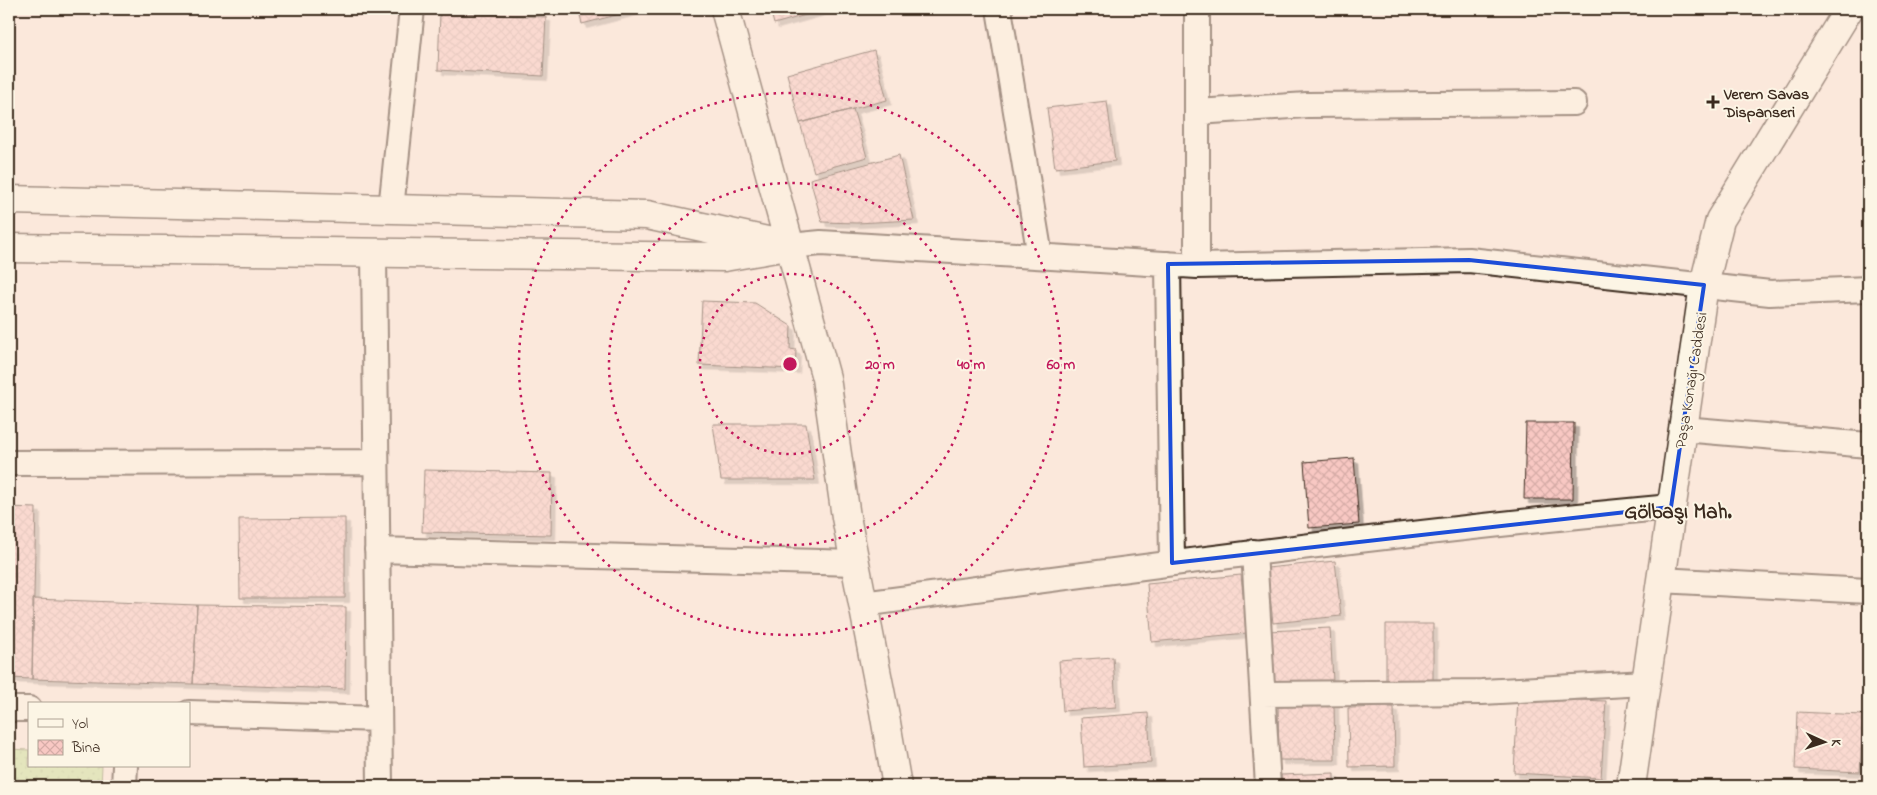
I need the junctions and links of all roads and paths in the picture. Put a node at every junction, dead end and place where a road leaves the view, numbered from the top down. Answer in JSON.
{"nodes":[{"id":1,"x":412,"y":9,"type":"edge"},
{"id":2,"x":725,"y":9,"type":"edge"},
{"id":3,"x":999,"y":9,"type":"edge"},
{"id":4,"x":1198,"y":9,"type":"edge"},
{"id":5,"x":1849,"y":9,"type":"edge"},
{"id":6,"x":1574,"y":103,"type":"dead end"},
{"id":7,"x":1197,"y":112,"type":"junction"},
{"id":8,"x":9,"y":200,"type":"edge"},
{"id":9,"x":391,"y":209,"type":"junction"},
{"id":10,"x":790,"y":246,"type":"junction"},
{"id":11,"x":9,"y":248,"type":"edge"},
{"id":12,"x":374,"y":254,"type":"junction"},
{"id":13,"x":1040,"y":256,"type":"junction"},
{"id":14,"x":1168,"y":264,"type":"junction"},
{"id":15,"x":1197,"y":266,"type":"junction"},
{"id":16,"x":1704,"y":285,"type":"junction"},
{"id":17,"x":1868,"y":289,"type":"edge"},
{"id":18,"x":1683,"y":429,"type":"junction"},
{"id":19,"x":1868,"y":445,"type":"edge"},
{"id":20,"x":376,"y":462,"type":"junction"},
{"id":21,"x":9,"y":463,"type":"edge"},
{"id":22,"x":1671,"y":507,"type":"junction"},
{"id":23,"x":377,"y":550,"type":"junction"},
{"id":24,"x":1254,"y":552,"type":"junction"},
{"id":25,"x":856,"y":562,"type":"junction"},
{"id":26,"x":1172,"y":563,"type":"junction"},
{"id":27,"x":1660,"y":580,"type":"junction"},
{"id":28,"x":1868,"y":591,"type":"edge"},
{"id":29,"x":863,"y":604,"type":"junction"},
{"id":30,"x":1646,"y":683,"type":"junction"},
{"id":31,"x":1263,"y":694,"type":"junction"},
{"id":32,"x":9,"y":709,"type":"edge"},
{"id":33,"x":28,"y":710,"type":"edge"},
{"id":34,"x":190,"y":714,"type":"edge"},
{"id":35,"x":379,"y":719,"type":"junction"},
{"id":36,"x":125,"y":768,"type":"edge"},
{"id":37,"x":124,"y":786,"type":"edge"},
{"id":38,"x":380,"y":786,"type":"edge"},
{"id":39,"x":897,"y":786,"type":"edge"},
{"id":40,"x":1268,"y":786,"type":"edge"},
{"id":41,"x":1631,"y":786,"type":"edge"}],
"edges":[{"from":1,"to":9,"type":"street"},
{"from":2,"to":10,"type":"street"},
{"from":3,"to":13,"type":"street"},
{"from":4,"to":7,"type":"street"},
{"from":5,"to":16,"type":"street","name":"Paşa Konağı Caddesi"},
{"from":6,"to":7,"type":"street"},
{"from":7,"to":15,"type":"street"},
{"from":8,"to":9,"type":"street"},
{"from":9,"to":10,"type":"street"},
{"from":10,"to":12,"type":"street"},
{"from":10,"to":13,"type":"street"},
{"from":10,"to":25,"type":"street"},
{"from":11,"to":12,"type":"street"},
{"from":12,"to":20,"type":"street"},
{"from":13,"to":14,"type":"street"},
{"from":14,"to":15,"type":"street"},
{"from":14,"to":26,"type":"street"},
{"from":15,"to":16,"type":"street"},
{"from":16,"to":17,"type":"street"},
{"from":16,"to":18,"type":"street","name":"Paşa Konağı Caddesi"},
{"from":18,"to":19,"type":"street"},
{"from":18,"to":22,"type":"street","name":"Paşa Konağı Caddesi"},
{"from":20,"to":21,"type":"street"},
{"from":20,"to":23,"type":"street"},
{"from":22,"to":24,"type":"street"},
{"from":22,"to":27,"type":"street","name":"Paşa Konağı Caddesi"},
{"from":23,"to":25,"type":"street"},
{"from":23,"to":35,"type":"street"},
{"from":24,"to":26,"type":"street"},
{"from":24,"to":31,"type":"street"},
{"from":25,"to":29,"type":"street"},
{"from":26,"to":29,"type":"street"},
{"from":27,"to":28,"type":"street"},
{"from":27,"to":30,"type":"street","name":"Paşa Konağı Caddesi"},
{"from":29,"to":39,"type":"street"},
{"from":30,"to":31,"type":"street"},
{"from":30,"to":41,"type":"street","name":"Paşa Konağı Caddesi"},
{"from":31,"to":40,"type":"street"},
{"from":32,"to":33,"type":"street"},
{"from":34,"to":35,"type":"street"},
{"from":35,"to":38,"type":"street"},
{"from":36,"to":37,"type":"street"}]}
